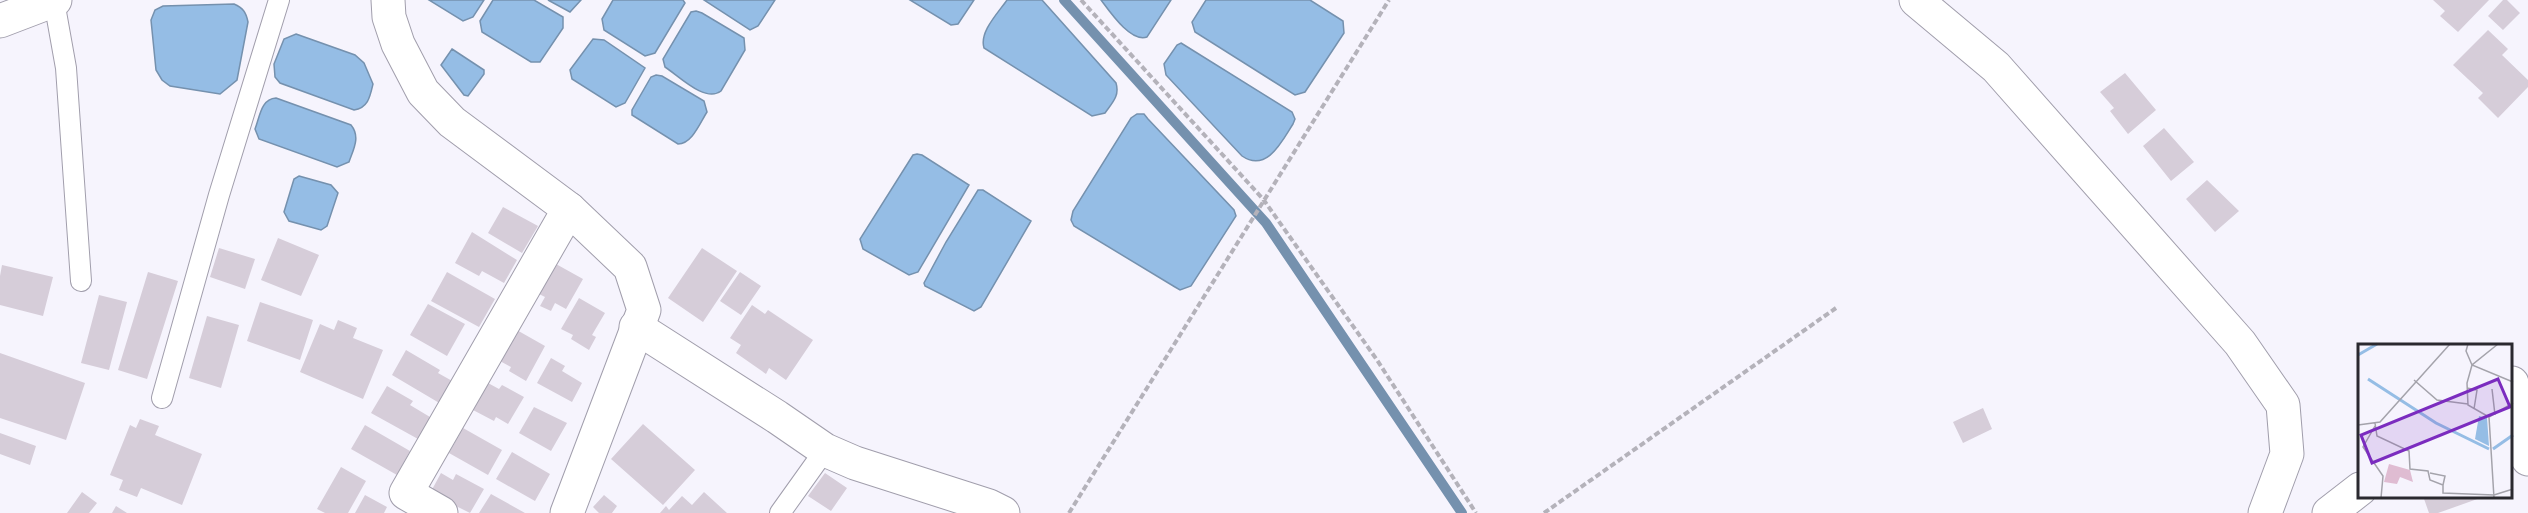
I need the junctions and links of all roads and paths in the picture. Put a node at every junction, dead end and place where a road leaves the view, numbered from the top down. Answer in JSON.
{"nodes":[{"id":1,"x":55,"y":0,"type":"edge"},
{"id":2,"x":279,"y":0,"type":"edge"},
{"id":3,"x":388,"y":0,"type":"edge"},
{"id":4,"x":1081,"y":0,"type":"edge"},
{"id":5,"x":1389,"y":0,"type":"edge"},
{"id":6,"x":1916,"y":0,"type":"edge"},
{"id":7,"x":0,"y":21,"type":"edge"},
{"id":8,"x":1263,"y":199,"type":"junction"},
{"id":9,"x":569,"y":209,"type":"junction"},
{"id":10,"x":81,"y":281,"type":"dead end"},
{"id":11,"x":1836,"y":308,"type":"dead end"},
{"id":12,"x":636,"y":327,"type":"junction"},
{"id":13,"x":2528,"y":362,"type":"edge"},
{"id":14,"x":2513,"y":374,"type":"edge"},
{"id":15,"x":2513,"y":392,"type":"edge"},
{"id":16,"x":162,"y":398,"type":"dead end"},
{"id":17,"x":825,"y":450,"type":"junction"},
{"id":18,"x":2528,"y":459,"type":"edge"},
{"id":19,"x":2358,"y":491,"type":"edge"},
{"id":20,"x":441,"y":513,"type":"edge"},
{"id":21,"x":567,"y":513,"type":"edge"},
{"id":22,"x":780,"y":513,"type":"edge"},
{"id":23,"x":1003,"y":513,"type":"edge"},
{"id":24,"x":1069,"y":513,"type":"edge"},
{"id":25,"x":1476,"y":513,"type":"edge"},
{"id":26,"x":1544,"y":513,"type":"edge"},
{"id":27,"x":2265,"y":513,"type":"edge"},
{"id":28,"x":2329,"y":513,"type":"edge"}],
"edges":[{"from":1,"to":7,"type":"street"},
{"from":1,"to":10,"type":"lane"},
{"from":2,"to":16,"type":"lane"},
{"from":3,"to":9,"type":"street"},
{"from":4,"to":8,"type":"path"},
{"from":5,"to":8,"type":"path"},
{"from":6,"to":27,"type":"street"},
{"from":8,"to":24,"type":"path"},
{"from":8,"to":25,"type":"path"},
{"from":9,"to":12,"type":"street"},
{"from":9,"to":20,"type":"street"},
{"from":11,"to":26,"type":"path"},
{"from":12,"to":17,"type":"street"},
{"from":12,"to":21,"type":"street"},
{"from":13,"to":14,"type":"street"},
{"from":15,"to":18,"type":"street"},
{"from":17,"to":22,"type":"lane"},
{"from":17,"to":23,"type":"street"},
{"from":19,"to":28,"type":"street"}]}
